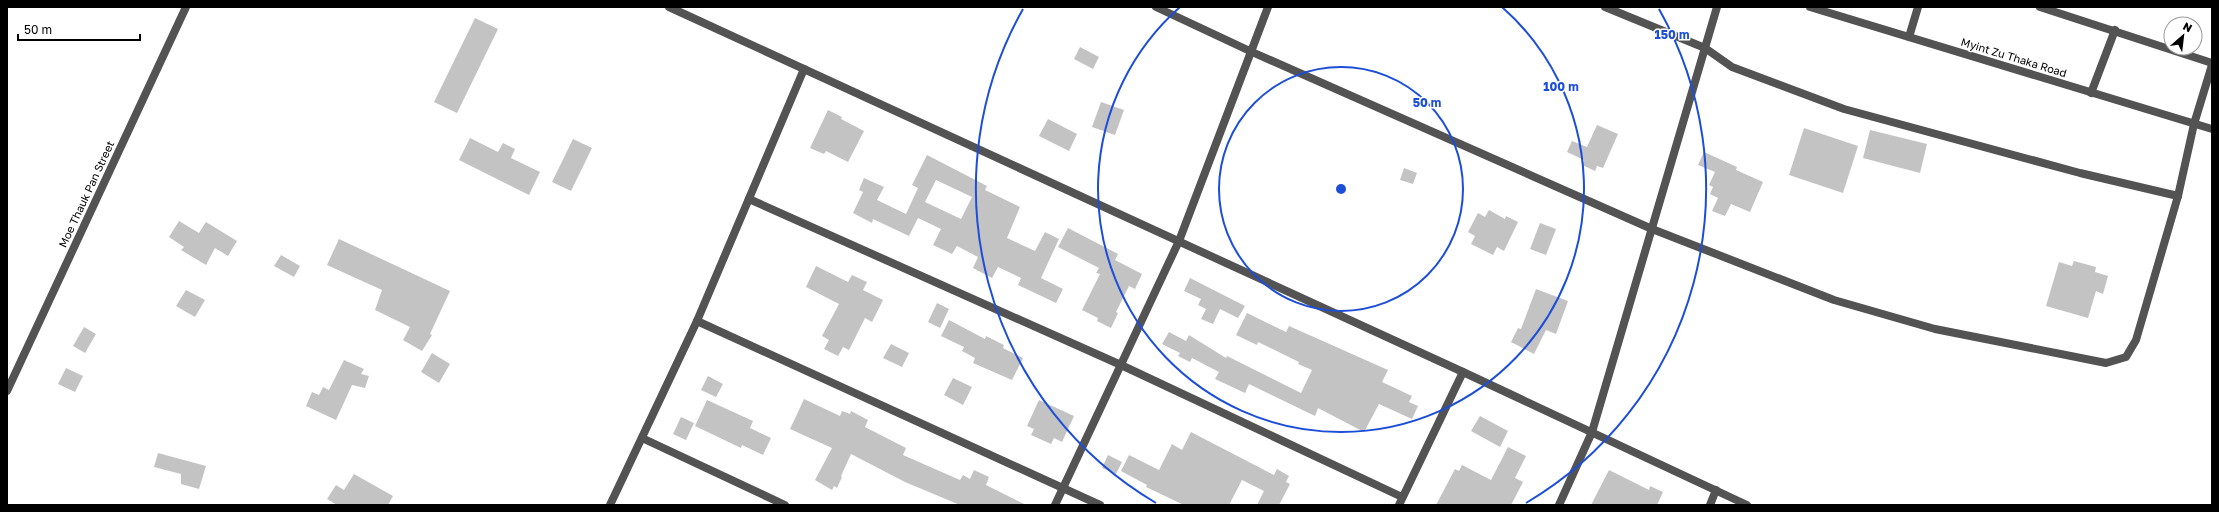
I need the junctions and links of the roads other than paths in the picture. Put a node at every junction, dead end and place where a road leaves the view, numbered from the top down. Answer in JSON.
{"nodes":[{"id":1,"x":186,"y":7,"type":"edge"},
{"id":2,"x":669,"y":7,"type":"edge"},
{"id":3,"x":1156,"y":7,"type":"edge"},
{"id":4,"x":1268,"y":7,"type":"edge"},
{"id":5,"x":1606,"y":7,"type":"edge"},
{"id":6,"x":1718,"y":7,"type":"edge"},
{"id":7,"x":1810,"y":7,"type":"edge"},
{"id":8,"x":1918,"y":7,"type":"edge"},
{"id":9,"x":2040,"y":7,"type":"edge"},
{"id":10,"x":2115,"y":30,"type":"junction"},
{"id":11,"x":1908,"y":37,"type":"junction"},
{"id":12,"x":1705,"y":48,"type":"junction"},
{"id":13,"x":1252,"y":52,"type":"junction"},
{"id":14,"x":2212,"y":64,"type":"edge"},
{"id":15,"x":804,"y":68,"type":"junction"},
{"id":16,"x":2092,"y":92,"type":"junction"},
{"id":17,"x":2194,"y":124,"type":"junction"},
{"id":18,"x":2212,"y":129,"type":"edge"},
{"id":19,"x":2178,"y":196,"type":"junction"},
{"id":20,"x":749,"y":199,"type":"junction"},
{"id":21,"x":1652,"y":230,"type":"junction"},
{"id":22,"x":1179,"y":241,"type":"junction"},
{"id":23,"x":697,"y":321,"type":"junction"},
{"id":24,"x":1121,"y":365,"type":"junction"},
{"id":25,"x":1463,"y":372,"type":"junction"},
{"id":26,"x":7,"y":391,"type":"edge"},
{"id":27,"x":1592,"y":432,"type":"junction"},
{"id":28,"x":642,"y":438,"type":"junction"},
{"id":29,"x":1062,"y":489,"type":"junction"},
{"id":30,"x":1716,"y":490,"type":"junction"},
{"id":31,"x":1402,"y":497,"type":"junction"},
{"id":32,"x":610,"y":505,"type":"edge"},
{"id":33,"x":785,"y":505,"type":"edge"},
{"id":34,"x":1055,"y":505,"type":"edge"},
{"id":35,"x":1100,"y":505,"type":"edge"},
{"id":36,"x":1398,"y":505,"type":"edge"},
{"id":37,"x":1559,"y":505,"type":"edge"},
{"id":38,"x":1710,"y":505,"type":"edge"},
{"id":39,"x":1747,"y":505,"type":"edge"}],
"edges":[{"from":1,"to":26,"type":"street","name":"Moe Thauk Pan Street"},
{"from":2,"to":15,"type":"street"},
{"from":3,"to":13,"type":"street"},
{"from":4,"to":13,"type":"street"},
{"from":5,"to":12,"type":"street"},
{"from":6,"to":12,"type":"street"},
{"from":7,"to":11,"type":"street","name":"Myint Zu Thaka Road"},
{"from":8,"to":11,"type":"street"},
{"from":9,"to":10,"type":"street"},
{"from":10,"to":14,"type":"street"},
{"from":10,"to":16,"type":"street"},
{"from":11,"to":16,"type":"street","name":"Myint Zu Thaka Road"},
{"from":12,"to":19,"type":"street"},
{"from":12,"to":21,"type":"street"},
{"from":13,"to":21,"type":"street"},
{"from":13,"to":22,"type":"street"},
{"from":14,"to":17,"type":"street"},
{"from":15,"to":20,"type":"street"},
{"from":15,"to":22,"type":"street"},
{"from":16,"to":17,"type":"street","name":"Myint Zu Thaka Road"},
{"from":17,"to":18,"type":"street","name":"Myint Zu Thaka Road"},
{"from":17,"to":19,"type":"street"},
{"from":19,"to":21,"type":"street"},
{"from":20,"to":23,"type":"street"},
{"from":20,"to":24,"type":"street"},
{"from":21,"to":27,"type":"street"},
{"from":22,"to":24,"type":"street"},
{"from":22,"to":25,"type":"street"},
{"from":23,"to":28,"type":"street"},
{"from":23,"to":29,"type":"street"},
{"from":24,"to":29,"type":"street"},
{"from":24,"to":31,"type":"street"},
{"from":25,"to":27,"type":"street"},
{"from":25,"to":31,"type":"street"},
{"from":27,"to":30,"type":"street"},
{"from":27,"to":37,"type":"street"},
{"from":28,"to":32,"type":"street"},
{"from":28,"to":33,"type":"street"},
{"from":29,"to":34,"type":"street"},
{"from":29,"to":35,"type":"street"},
{"from":30,"to":38,"type":"street"},
{"from":30,"to":39,"type":"street"},
{"from":31,"to":36,"type":"street"}]}
